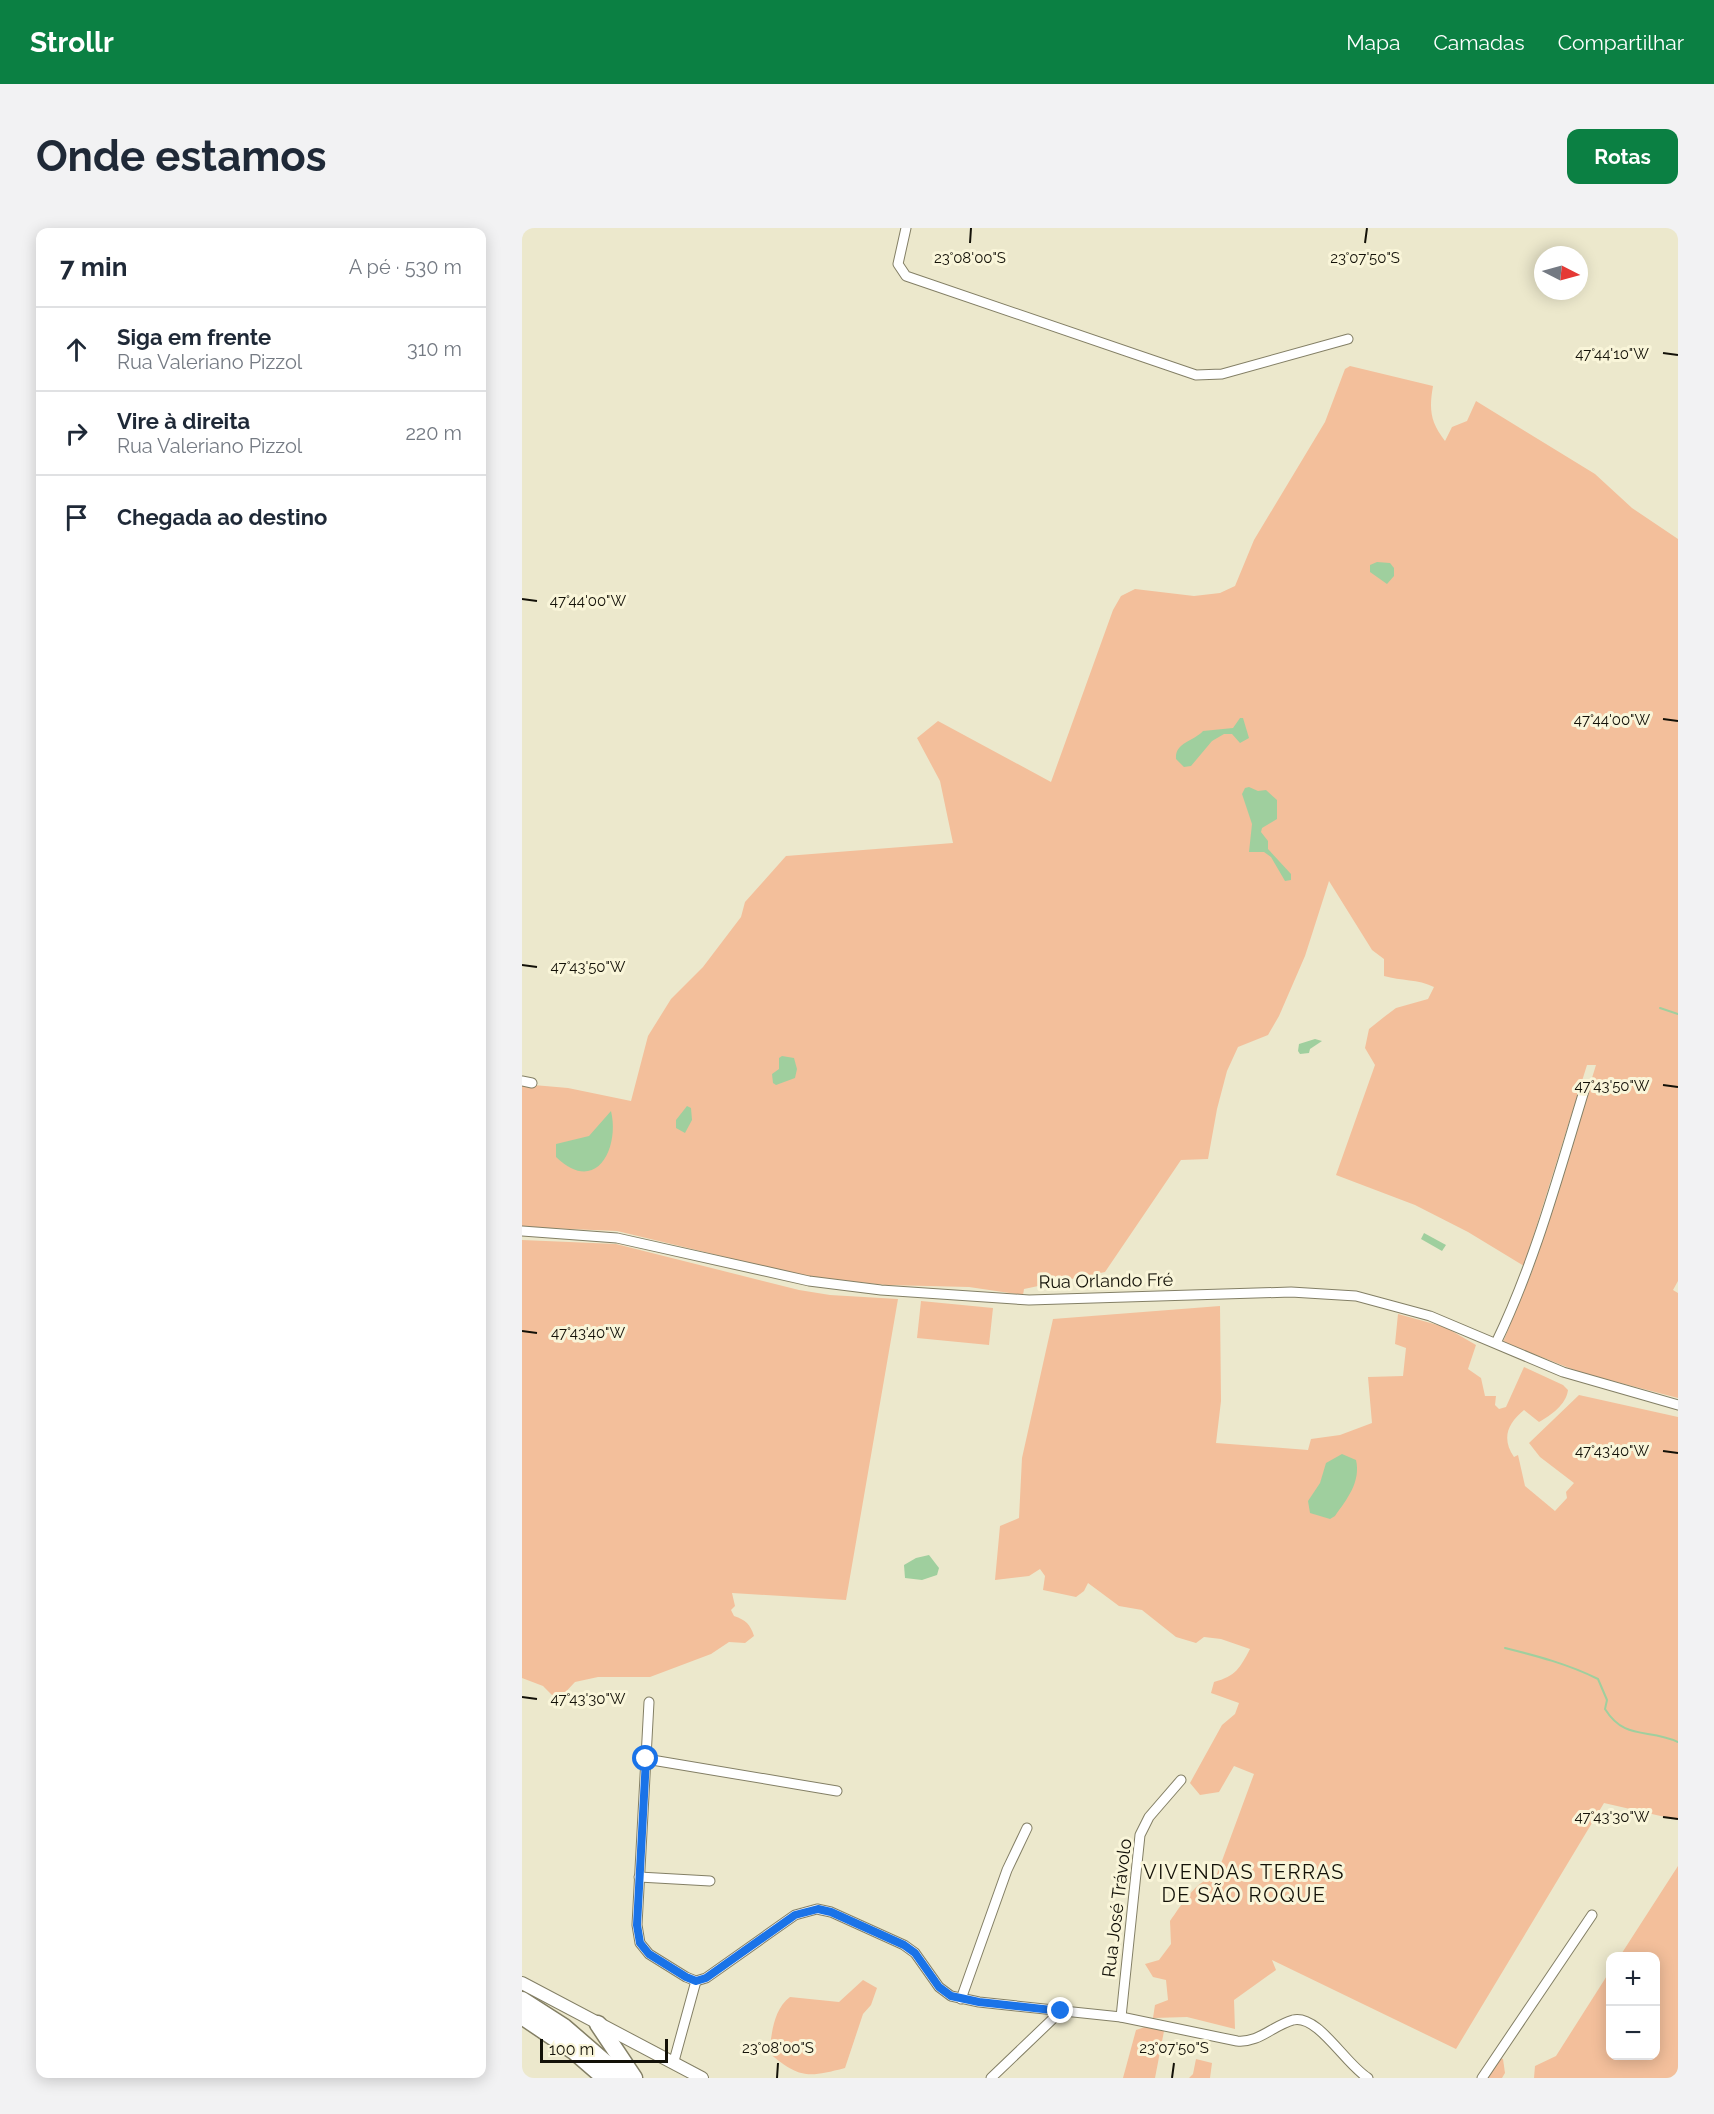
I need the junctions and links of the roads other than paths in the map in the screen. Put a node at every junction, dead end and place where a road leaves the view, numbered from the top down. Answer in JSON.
{"nodes":[{"id":1,"x":906,"y":228,"type":"edge"},
{"id":2,"x":1348,"y":339,"type":"dead end"},
{"id":3,"x":1584,"y":1091,"type":"dead end"},
{"id":4,"x":522,"y":1231,"type":"edge"},
{"id":5,"x":1496,"y":1343,"type":"junction"},
{"id":6,"x":1678,"y":1405,"type":"edge"},
{"id":7,"x":649,"y":1702,"type":"dead end"},
{"id":8,"x":646,"y":1759,"type":"junction"},
{"id":9,"x":1181,"y":1780,"type":"dead end"},
{"id":10,"x":837,"y":1791,"type":"dead end"},
{"id":11,"x":1027,"y":1827,"type":"dead end"},
{"id":12,"x":639,"y":1877,"type":"junction"},
{"id":13,"x":710,"y":1881,"type":"dead end"},
{"id":14,"x":1592,"y":1915,"type":"dead end"},
{"id":15,"x":696,"y":1981,"type":"junction"},
{"id":16,"x":522,"y":1983,"type":"edge"},
{"id":17,"x":962,"y":1999,"type":"junction"},
{"id":18,"x":522,"y":2000,"type":"edge"},
{"id":19,"x":1061,"y":2011,"type":"junction"},
{"id":20,"x":1121,"y":2017,"type":"junction"},
{"id":21,"x":527,"y":2020,"type":"edge"},
{"id":22,"x":598,"y":2024,"type":"junction"},
{"id":23,"x":674,"y":2061,"type":"junction"},
{"id":24,"x":605,"y":2078,"type":"edge"},
{"id":25,"x":623,"y":2078,"type":"edge"},
{"id":26,"x":634,"y":2078,"type":"edge"},
{"id":27,"x":702,"y":2078,"type":"edge"},
{"id":28,"x":991,"y":2078,"type":"edge"},
{"id":29,"x":1368,"y":2078,"type":"edge"},
{"id":30,"x":1482,"y":2078,"type":"edge"}],
"edges":[{"from":1,"to":2,"type":"street"},
{"from":3,"to":5,"type":"street"},
{"from":4,"to":5,"type":"street","name":"Rua Orlando Fré"},
{"from":5,"to":6,"type":"street","name":"Rua Orlando Fré"},
{"from":7,"to":8,"type":"street"},
{"from":8,"to":10,"type":"street"},
{"from":8,"to":12,"type":"street"},
{"from":9,"to":20,"type":"street","name":"Rua José Trávolo"},
{"from":11,"to":17,"type":"street"},
{"from":12,"to":13,"type":"street"},
{"from":12,"to":15,"type":"street"},
{"from":14,"to":30,"type":"street"},
{"from":15,"to":17,"type":"street"},
{"from":15,"to":23,"type":"street"},
{"from":16,"to":22,"type":"street"},
{"from":17,"to":19,"type":"street"},
{"from":18,"to":25,"type":"highway"},
{"from":19,"to":20,"type":"street"},
{"from":19,"to":28,"type":"street"},
{"from":20,"to":29,"type":"street"},
{"from":21,"to":24,"type":"highway"},
{"from":22,"to":23,"type":"street"},
{"from":22,"to":26,"type":"highway"},
{"from":23,"to":27,"type":"street"}]}
